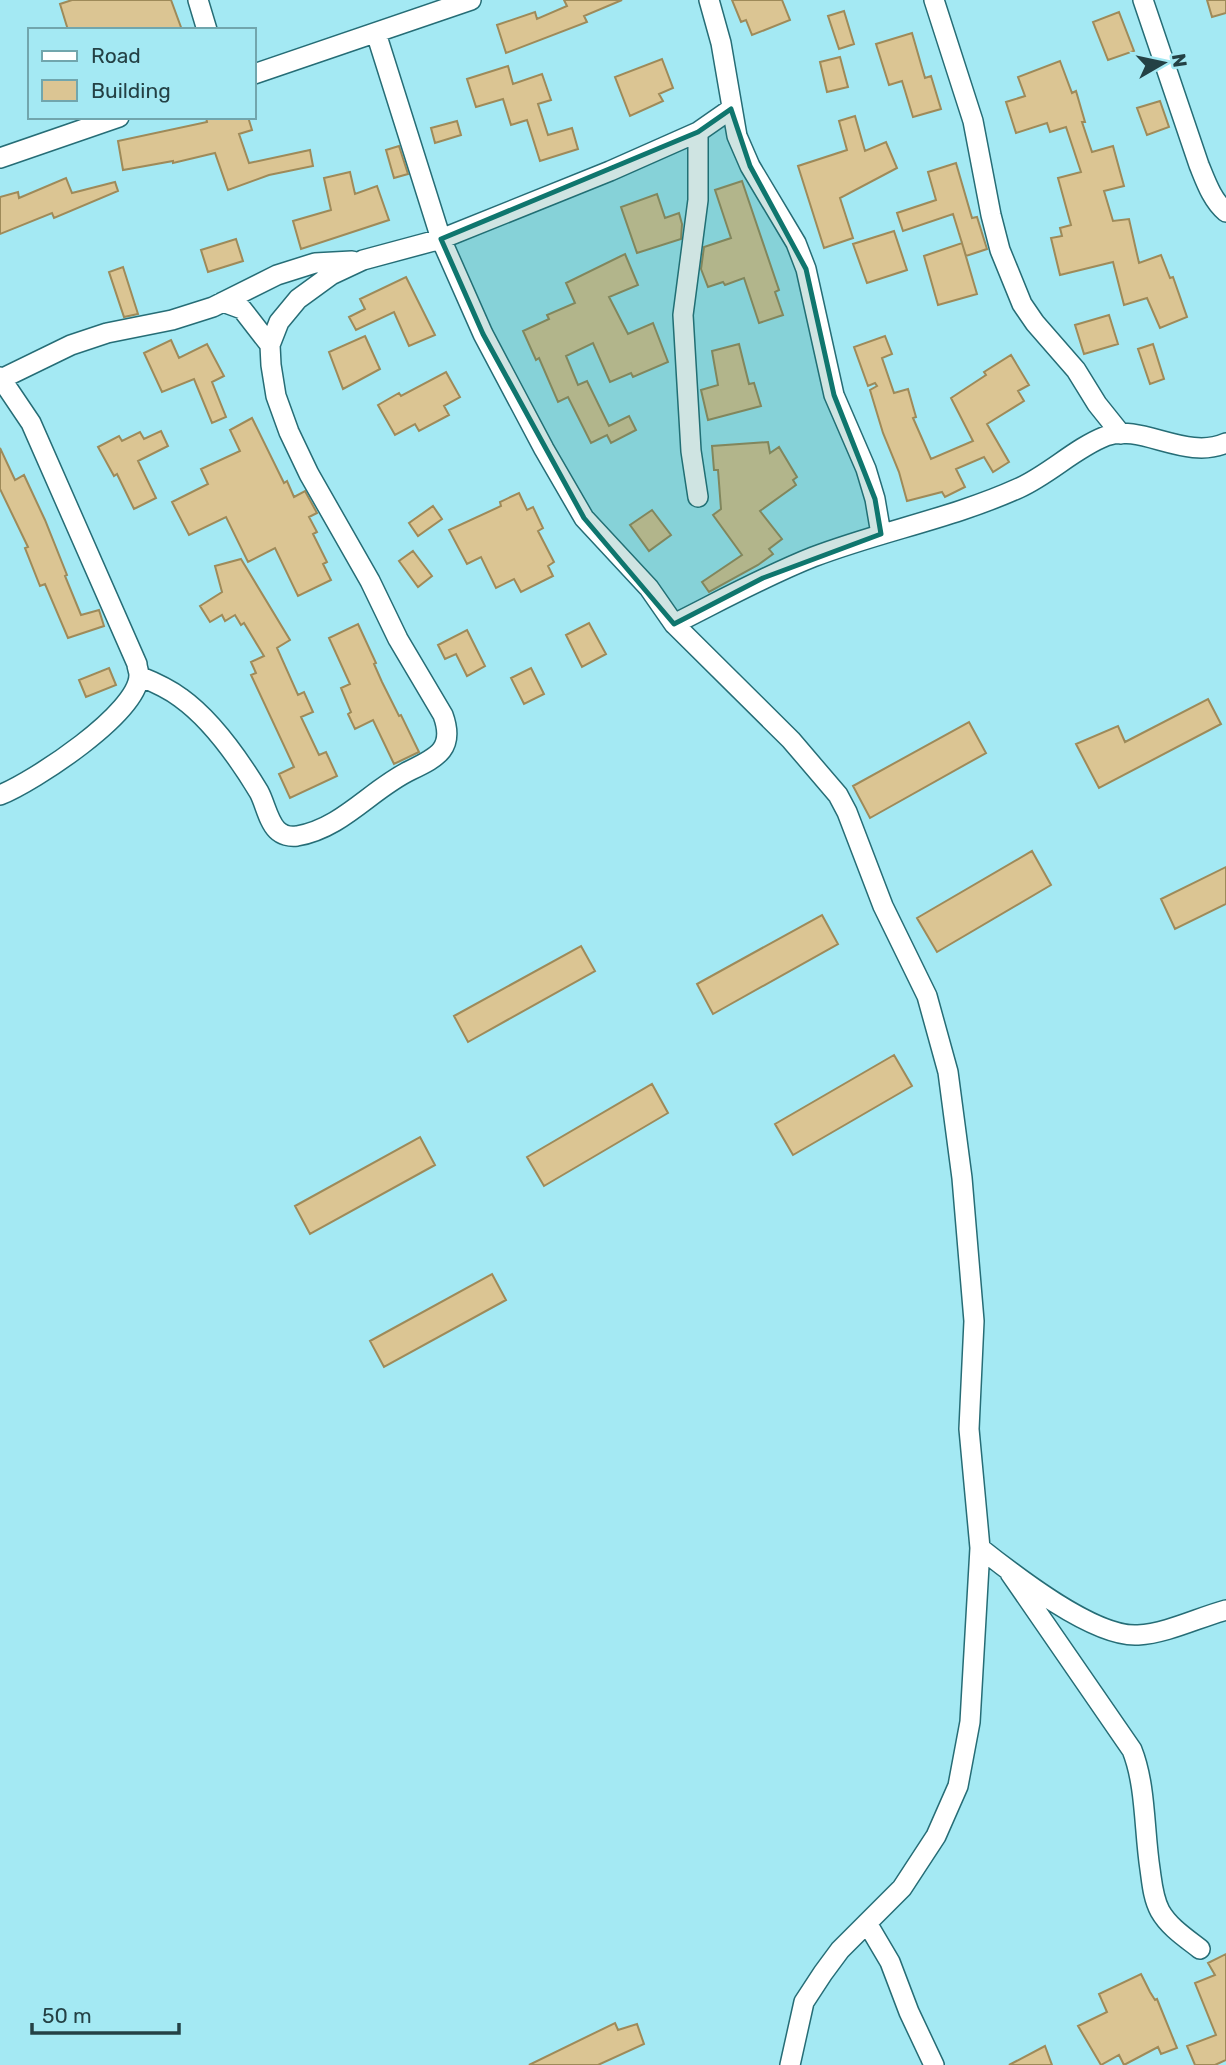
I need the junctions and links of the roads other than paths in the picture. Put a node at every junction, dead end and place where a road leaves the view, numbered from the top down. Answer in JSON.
{"nodes":[{"id":1,"x":198,"y":0,"type":"edge"},
{"id":2,"x":471,"y":0,"type":"edge"},
{"id":3,"x":709,"y":0,"type":"edge"},
{"id":4,"x":934,"y":0,"type":"edge"},
{"id":5,"x":1143,"y":0,"type":"edge"},
{"id":6,"x":442,"y":5,"type":"edge"},
{"id":7,"x":205,"y":28,"type":"edge"},
{"id":8,"x":376,"y":33,"type":"junction"},
{"id":9,"x":256,"y":73,"type":"edge"},
{"id":10,"x":731,"y":109,"type":"junction"},
{"id":11,"x":113,"y":119,"type":"edge"},
{"id":12,"x":698,"y":132,"type":"junction"},
{"id":13,"x":0,"y":158,"type":"edge"},
{"id":14,"x":1226,"y":212,"type":"edge"},
{"id":15,"x":442,"y":239,"type":"junction"},
{"id":16,"x":363,"y":260,"type":"junction"},
{"id":17,"x":223,"y":302,"type":"junction"},
{"id":18,"x":270,"y":345,"type":"junction"},
{"id":19,"x":1,"y":378,"type":"edge"},
{"id":20,"x":1121,"y":434,"type":"junction"},
{"id":21,"x":1226,"y":443,"type":"edge"},
{"id":22,"x":698,"y":497,"type":"dead end"},
{"id":23,"x":881,"y":534,"type":"junction"},
{"id":24,"x":674,"y":624,"type":"junction"},
{"id":25,"x":139,"y":676,"type":"junction"},
{"id":26,"x":0,"y":795,"type":"edge"},
{"id":27,"x":980,"y":1548,"type":"junction"},
{"id":28,"x":1010,"y":1573,"type":"junction"},
{"id":29,"x":1226,"y":1610,"type":"edge"},
{"id":30,"x":867,"y":1923,"type":"junction"},
{"id":31,"x":1199,"y":1949,"type":"dead end"},
{"id":32,"x":790,"y":2065,"type":"edge"},
{"id":33,"x":934,"y":2065,"type":"edge"}],
"edges":[{"from":1,"to":7,"type":"street"},
{"from":2,"to":6,"type":"street"},
{"from":3,"to":10,"type":"street"},
{"from":4,"to":20,"type":"street"},
{"from":5,"to":14,"type":"street"},
{"from":6,"to":8,"type":"street"},
{"from":8,"to":9,"type":"street"},
{"from":8,"to":15,"type":"street"},
{"from":10,"to":12,"type":"street"},
{"from":10,"to":23,"type":"street"},
{"from":11,"to":13,"type":"street"},
{"from":12,"to":15,"type":"street"},
{"from":12,"to":22,"type":"street"},
{"from":15,"to":16,"type":"street"},
{"from":15,"to":24,"type":"street"},
{"from":16,"to":17,"type":"street"},
{"from":16,"to":18,"type":"street"},
{"from":17,"to":18,"type":"street"},
{"from":17,"to":19,"type":"street"},
{"from":18,"to":25,"type":"street"},
{"from":19,"to":25,"type":"street"},
{"from":20,"to":21,"type":"street"},
{"from":20,"to":23,"type":"street"},
{"from":23,"to":24,"type":"street"},
{"from":24,"to":27,"type":"street"},
{"from":25,"to":26,"type":"street"},
{"from":27,"to":28,"type":"street"},
{"from":27,"to":30,"type":"street"},
{"from":28,"to":29,"type":"street"},
{"from":28,"to":31,"type":"street"},
{"from":30,"to":32,"type":"street"},
{"from":30,"to":33,"type":"street"}]}
